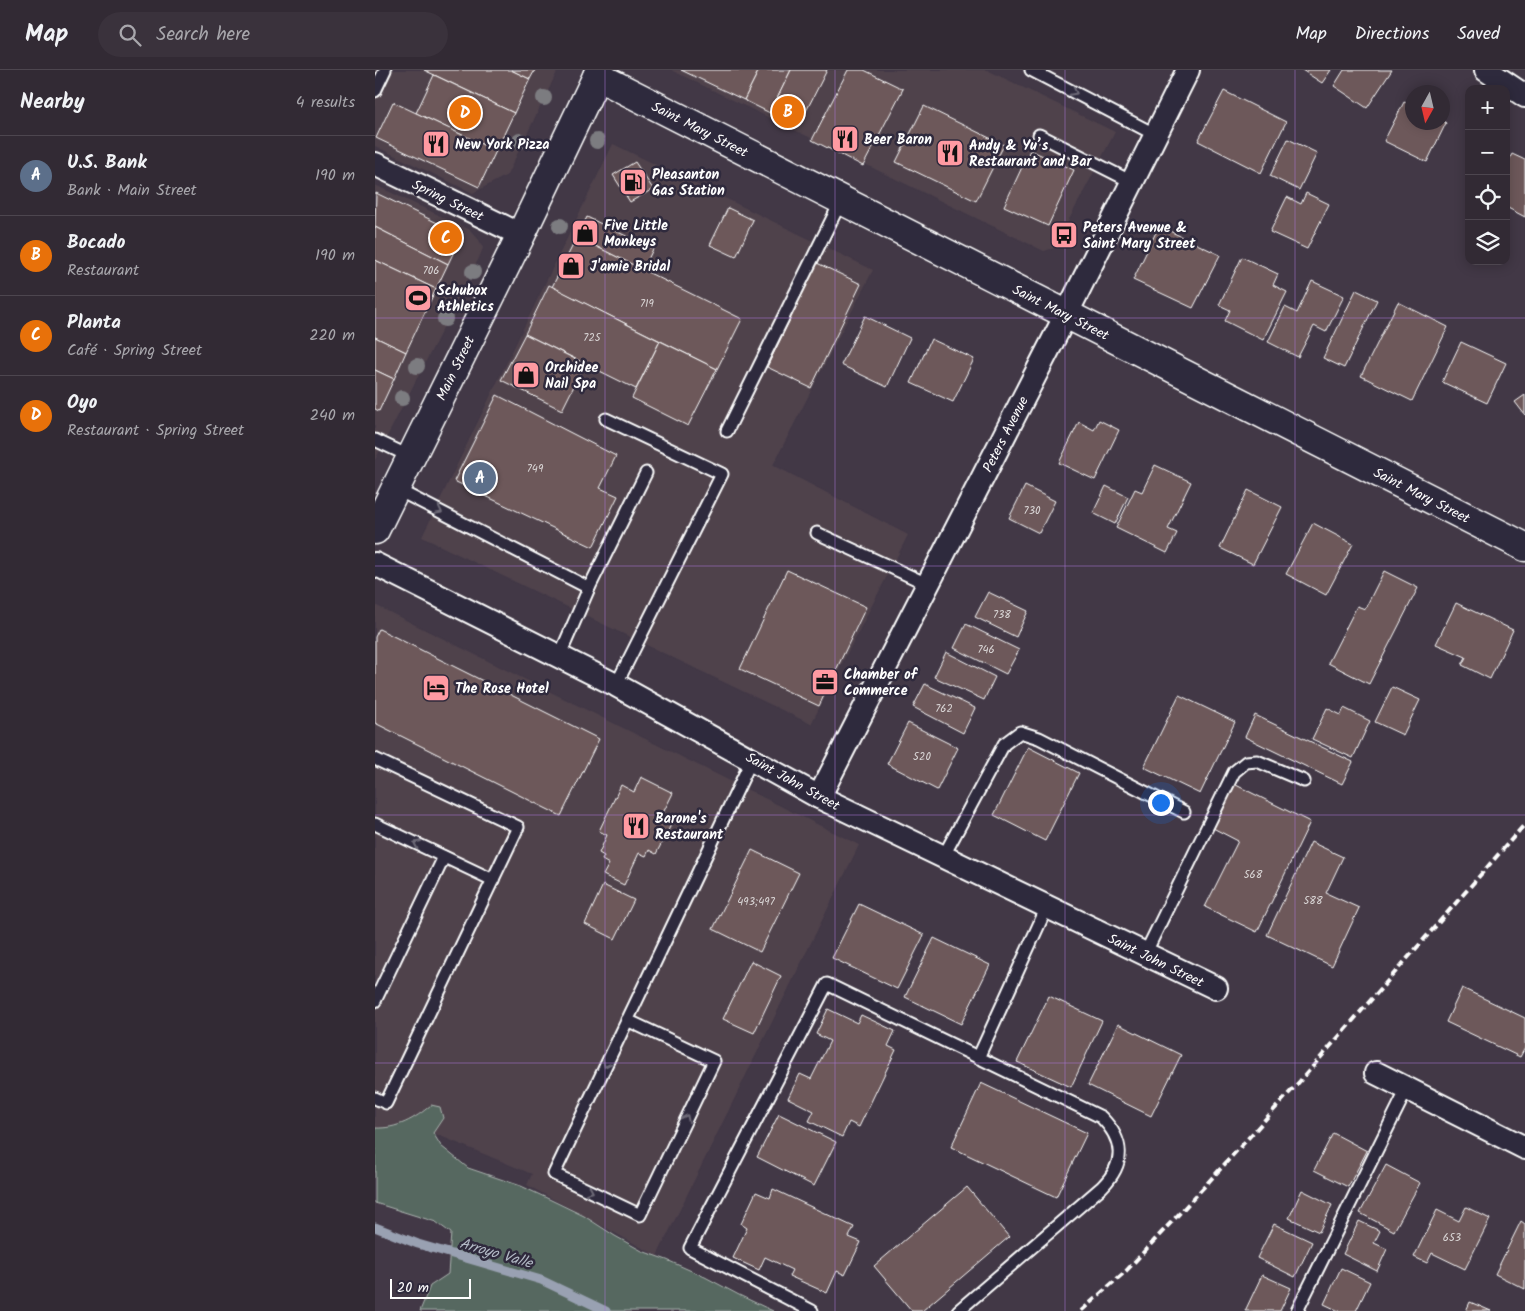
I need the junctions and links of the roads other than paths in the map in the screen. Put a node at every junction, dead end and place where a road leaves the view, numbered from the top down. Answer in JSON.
{"nodes":[{"id":1,"x":385,"y":70,"type":"edge"},
{"id":2,"x":1031,"y":70,"type":"edge"},
{"id":3,"x":1491,"y":71,"type":"edge"},
{"id":4,"x":1183,"y":72,"type":"edge"},
{"id":5,"x":599,"y":73,"type":"edge"},
{"id":6,"x":375,"y":91,"type":"edge"},
{"id":7,"x":1525,"y":96,"type":"edge"},
{"id":8,"x":1156,"y":134,"type":"junction"},
{"id":9,"x":1039,"y":135,"type":"dead end"},
{"id":10,"x":375,"y":164,"type":"edge"},
{"id":11,"x":1132,"y":182,"type":"junction"},
{"id":12,"x":841,"y":201,"type":"junction"},
{"id":13,"x":521,"y":236,"type":"junction"},
{"id":14,"x":1066,"y":315,"type":"junction"},
{"id":15,"x":606,"y":419,"type":"dead end"},
{"id":16,"x":727,"y":431,"type":"dead end"},
{"id":17,"x":375,"y":440,"type":"edge"},
{"id":18,"x":411,"y":457,"type":"junction"},
{"id":19,"x":646,"y":473,"type":"dead end"},
{"id":20,"x":395,"y":489,"type":"junction"},
{"id":21,"x":375,"y":530,"type":"edge"},
{"id":22,"x":817,"y":533,"type":"dead end"},
{"id":23,"x":1525,"y":547,"type":"edge"},
{"id":24,"x":375,"y":564,"type":"edge"},
{"id":25,"x":927,"y":584,"type":"junction"},
{"id":26,"x":589,"y":588,"type":"junction"},
{"id":27,"x":559,"y":657,"type":"junction"},
{"id":28,"x":616,"y":685,"type":"junction"},
{"id":29,"x":375,"y":759,"type":"edge"},
{"id":30,"x":752,"y":759,"type":"junction"},
{"id":31,"x":1304,"y":781,"type":"dead end"},
{"id":32,"x":819,"y":797,"type":"junction"},
{"id":33,"x":1184,"y":812,"type":"dead end"},
{"id":34,"x":375,"y":824,"type":"edge"},
{"id":35,"x":444,"y":857,"type":"junction"},
{"id":36,"x":943,"y":857,"type":"junction"},
{"id":37,"x":493,"y":880,"type":"junction"},
{"id":38,"x":1047,"y":907,"type":"junction"},
{"id":39,"x":1145,"y":954,"type":"junction"},
{"id":40,"x":1216,"y":988,"type":"dead end"},
{"id":41,"x":375,"y":1001,"type":"edge"},
{"id":42,"x":627,"y":1020,"type":"junction"},
{"id":43,"x":978,"y":1058,"type":"junction"},
{"id":44,"x":1376,"y":1073,"type":"dead end"},
{"id":45,"x":1407,"y":1089,"type":"junction"},
{"id":46,"x":375,"y":1098,"type":"edge"},
{"id":47,"x":1525,"y":1148,"type":"edge"},
{"id":48,"x":812,"y":1311,"type":"edge"},
{"id":49,"x":959,"y":1311,"type":"edge"},
{"id":50,"x":1297,"y":1311,"type":"edge"}],
"edges":[{"from":1,"to":6,"type":"lane"},
{"from":2,"to":8,"type":"lane","one_way":true},
{"from":3,"to":7,"type":"street"},
{"from":4,"to":8,"type":"street","name":"Peters Avenue"},
{"from":5,"to":12,"type":"street","name":"Saint Mary Street"},
{"from":5,"to":13,"type":"street","name":"Main Street"},
{"from":8,"to":11,"type":"street","name":"Peters Avenue"},
{"from":9,"to":11,"type":"lane"},
{"from":10,"to":13,"type":"street","name":"Spring Street"},
{"from":11,"to":14,"type":"street","name":"Peters Avenue"},
{"from":12,"to":14,"type":"street","name":"Saint Mary Street"},
{"from":12,"to":16,"type":"lane"},
{"from":13,"to":18,"type":"street","name":"Main Street"},
{"from":14,"to":23,"type":"street","name":"Saint Mary Street"},
{"from":14,"to":25,"type":"street","name":"Peters Avenue"},
{"from":15,"to":28,"type":"lane"},
{"from":17,"to":18,"type":"lane"},
{"from":18,"to":20,"type":"street","name":"Main Street"},
{"from":19,"to":26,"type":"lane"},
{"from":20,"to":21,"type":"street","name":"Main Street"},
{"from":20,"to":26,"type":"lane","one_way":true},
{"from":22,"to":25,"type":"lane"},
{"from":24,"to":27,"type":"street","name":"Saint John Street"},
{"from":25,"to":32,"type":"street","name":"Peters Avenue"},
{"from":26,"to":27,"type":"lane"},
{"from":27,"to":28,"type":"street","name":"Saint John Street"},
{"from":28,"to":30,"type":"street","name":"Saint John Street"},
{"from":29,"to":37,"type":"lane"},
{"from":30,"to":32,"type":"street","name":"Saint John Street"},
{"from":30,"to":42,"type":"lane"},
{"from":31,"to":39,"type":"lane"},
{"from":32,"to":36,"type":"street","name":"Saint John Street"},
{"from":33,"to":36,"type":"lane"},
{"from":35,"to":34,"type":"lane","one_way":true},
{"from":35,"to":37,"type":"lane"},
{"from":35,"to":41,"type":"lane"},
{"from":36,"to":38,"type":"street","name":"Saint John Street"},
{"from":37,"to":46,"type":"lane"},
{"from":38,"to":39,"type":"street","name":"Saint John Street"},
{"from":38,"to":43,"type":"lane"},
{"from":39,"to":40,"type":"street","name":"Saint John Street"},
{"from":42,"to":42,"type":"lane","one_way":true},
{"from":43,"to":48,"type":"lane"},
{"from":43,"to":49,"type":"lane"},
{"from":44,"to":45,"type":"street"},
{"from":45,"to":47,"type":"street"},
{"from":45,"to":50,"type":"lane"}]}
